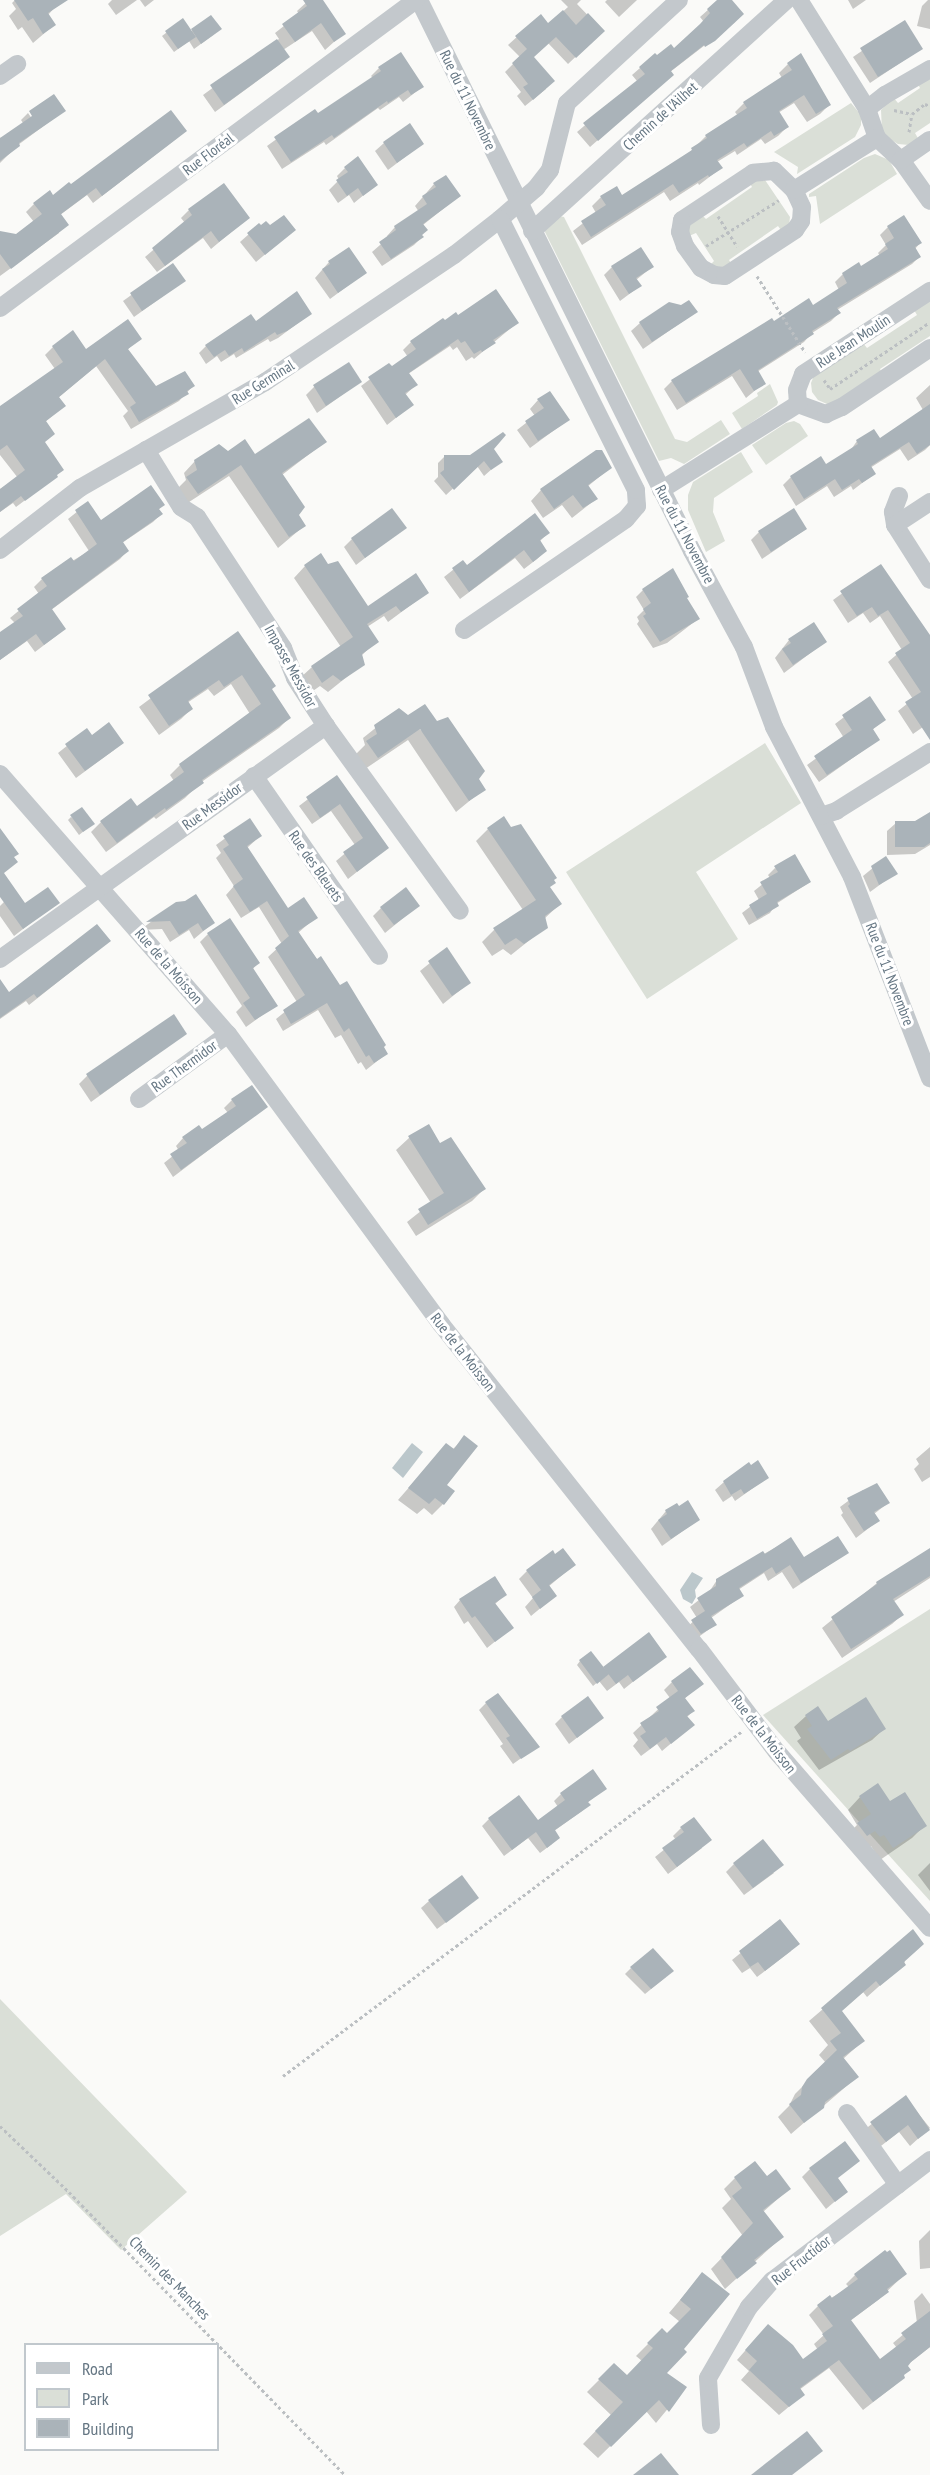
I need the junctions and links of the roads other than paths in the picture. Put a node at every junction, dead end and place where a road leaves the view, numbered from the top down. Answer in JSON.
{"nodes":[{"id":1,"x":417,"y":0,"type":"edge"},
{"id":2,"x":679,"y":0,"type":"edge"},
{"id":3,"x":787,"y":0,"type":"edge"},
{"id":4,"x":799,"y":0,"type":"edge"},
{"id":5,"x":17,"y":64,"type":"dead end"},
{"id":6,"x":930,"y":69,"type":"edge"},
{"id":7,"x":0,"y":76,"type":"edge"},
{"id":8,"x":867,"y":109,"type":"junction"},
{"id":9,"x":878,"y":138,"type":"junction"},
{"id":10,"x":930,"y":140,"type":"edge"},
{"id":11,"x":904,"y":158,"type":"junction"},
{"id":12,"x":794,"y":190,"type":"junction"},
{"id":13,"x":930,"y":201,"type":"edge"},
{"id":14,"x":518,"y":202,"type":"junction"},
{"id":15,"x":500,"y":219,"type":"junction"},
{"id":16,"x":532,"y":231,"type":"junction"},
{"id":17,"x":930,"y":291,"type":"edge"},
{"id":18,"x":0,"y":308,"type":"edge"},
{"id":19,"x":930,"y":348,"type":"edge"},
{"id":20,"x":798,"y":404,"type":"junction"},
{"id":21,"x":146,"y":450,"type":"junction"},
{"id":22,"x":662,"y":490,"type":"junction"},
{"id":23,"x":899,"y":496,"type":"dead end"},
{"id":24,"x":930,"y":502,"type":"edge"},
{"id":25,"x":895,"y":525,"type":"junction"},
{"id":26,"x":0,"y":550,"type":"edge"},
{"id":27,"x":930,"y":580,"type":"edge"},
{"id":28,"x":464,"y":630,"type":"dead end"},
{"id":29,"x":326,"y":726,"type":"junction"},
{"id":30,"x":930,"y":752,"type":"edge"},
{"id":31,"x":0,"y":774,"type":"edge"},
{"id":32,"x":254,"y":776,"type":"junction"},
{"id":33,"x":821,"y":816,"type":"junction"},
{"id":34,"x":100,"y":888,"type":"junction"},
{"id":35,"x":460,"y":911,"type":"dead end"},
{"id":36,"x":379,"y":956,"type":"dead end"},
{"id":37,"x":0,"y":959,"type":"edge"},
{"id":38,"x":228,"y":1034,"type":"junction"},
{"id":39,"x":930,"y":1078,"type":"edge"},
{"id":40,"x":139,"y":1099,"type":"dead end"},
{"id":41,"x":930,"y":1928,"type":"edge"},
{"id":42,"x":847,"y":2113,"type":"dead end"},
{"id":43,"x":930,"y":2160,"type":"edge"},
{"id":44,"x":898,"y":2186,"type":"junction"},
{"id":45,"x":711,"y":2425,"type":"dead end"}],
"edges":[{"from":1,"to":14,"type":"street","name":"Rue du 11 Novembre"},
{"from":1,"to":18,"type":"street","name":"Rue Floréal"},
{"from":2,"to":14,"type":"street","name":"Rue Germinal"},
{"from":3,"to":16,"type":"street","name":"Chemin de l'Ailhet"},
{"from":4,"to":8,"type":"street"},
{"from":5,"to":7,"type":"street"},
{"from":6,"to":8,"type":"street"},
{"from":8,"to":9,"type":"street"},
{"from":9,"to":11,"type":"street"},
{"from":9,"to":12,"type":"street"},
{"from":10,"to":11,"type":"street"},
{"from":11,"to":13,"type":"street"},
{"from":12,"to":12,"type":"street"},
{"from":14,"to":15,"type":"street","name":"Rue Germinal"},
{"from":14,"to":16,"type":"street","name":"Rue du 11 Novembre"},
{"from":15,"to":21,"type":"street","name":"Rue Germinal"},
{"from":15,"to":28,"type":"street","name":"Rue du 11 Novembre"},
{"from":16,"to":22,"type":"street","name":"Rue du 11 Novembre"},
{"from":17,"to":20,"type":"street","name":"Rue Jean Moulin"},
{"from":19,"to":20,"type":"street"},
{"from":20,"to":22,"type":"street"},
{"from":21,"to":26,"type":"street","name":"Rue Germinal"},
{"from":21,"to":29,"type":"street","name":"Impasse Messidor"},
{"from":22,"to":33,"type":"street","name":"Rue du 11 Novembre"},
{"from":23,"to":25,"type":"street"},
{"from":24,"to":25,"type":"street"},
{"from":25,"to":27,"type":"street"},
{"from":29,"to":32,"type":"street","name":"Rue Messidor"},
{"from":29,"to":35,"type":"street","name":"Impasse Messidor"},
{"from":30,"to":33,"type":"street"},
{"from":31,"to":34,"type":"street","name":"Rue de la Moisson"},
{"from":32,"to":34,"type":"street","name":"Rue Messidor"},
{"from":32,"to":36,"type":"street","name":"Rue des Bleuets"},
{"from":33,"to":39,"type":"street","name":"Rue du 11 Novembre"},
{"from":34,"to":37,"type":"street","name":"Rue Messidor"},
{"from":34,"to":38,"type":"street","name":"Rue de la Moisson"},
{"from":38,"to":40,"type":"street","name":"Rue Thermidor"},
{"from":38,"to":41,"type":"street","name":"Rue de la Moisson"},
{"from":42,"to":44,"type":"street"},
{"from":43,"to":44,"type":"street","name":"Rue Fructidor"},
{"from":44,"to":45,"type":"street","name":"Rue Fructidor"}]}
